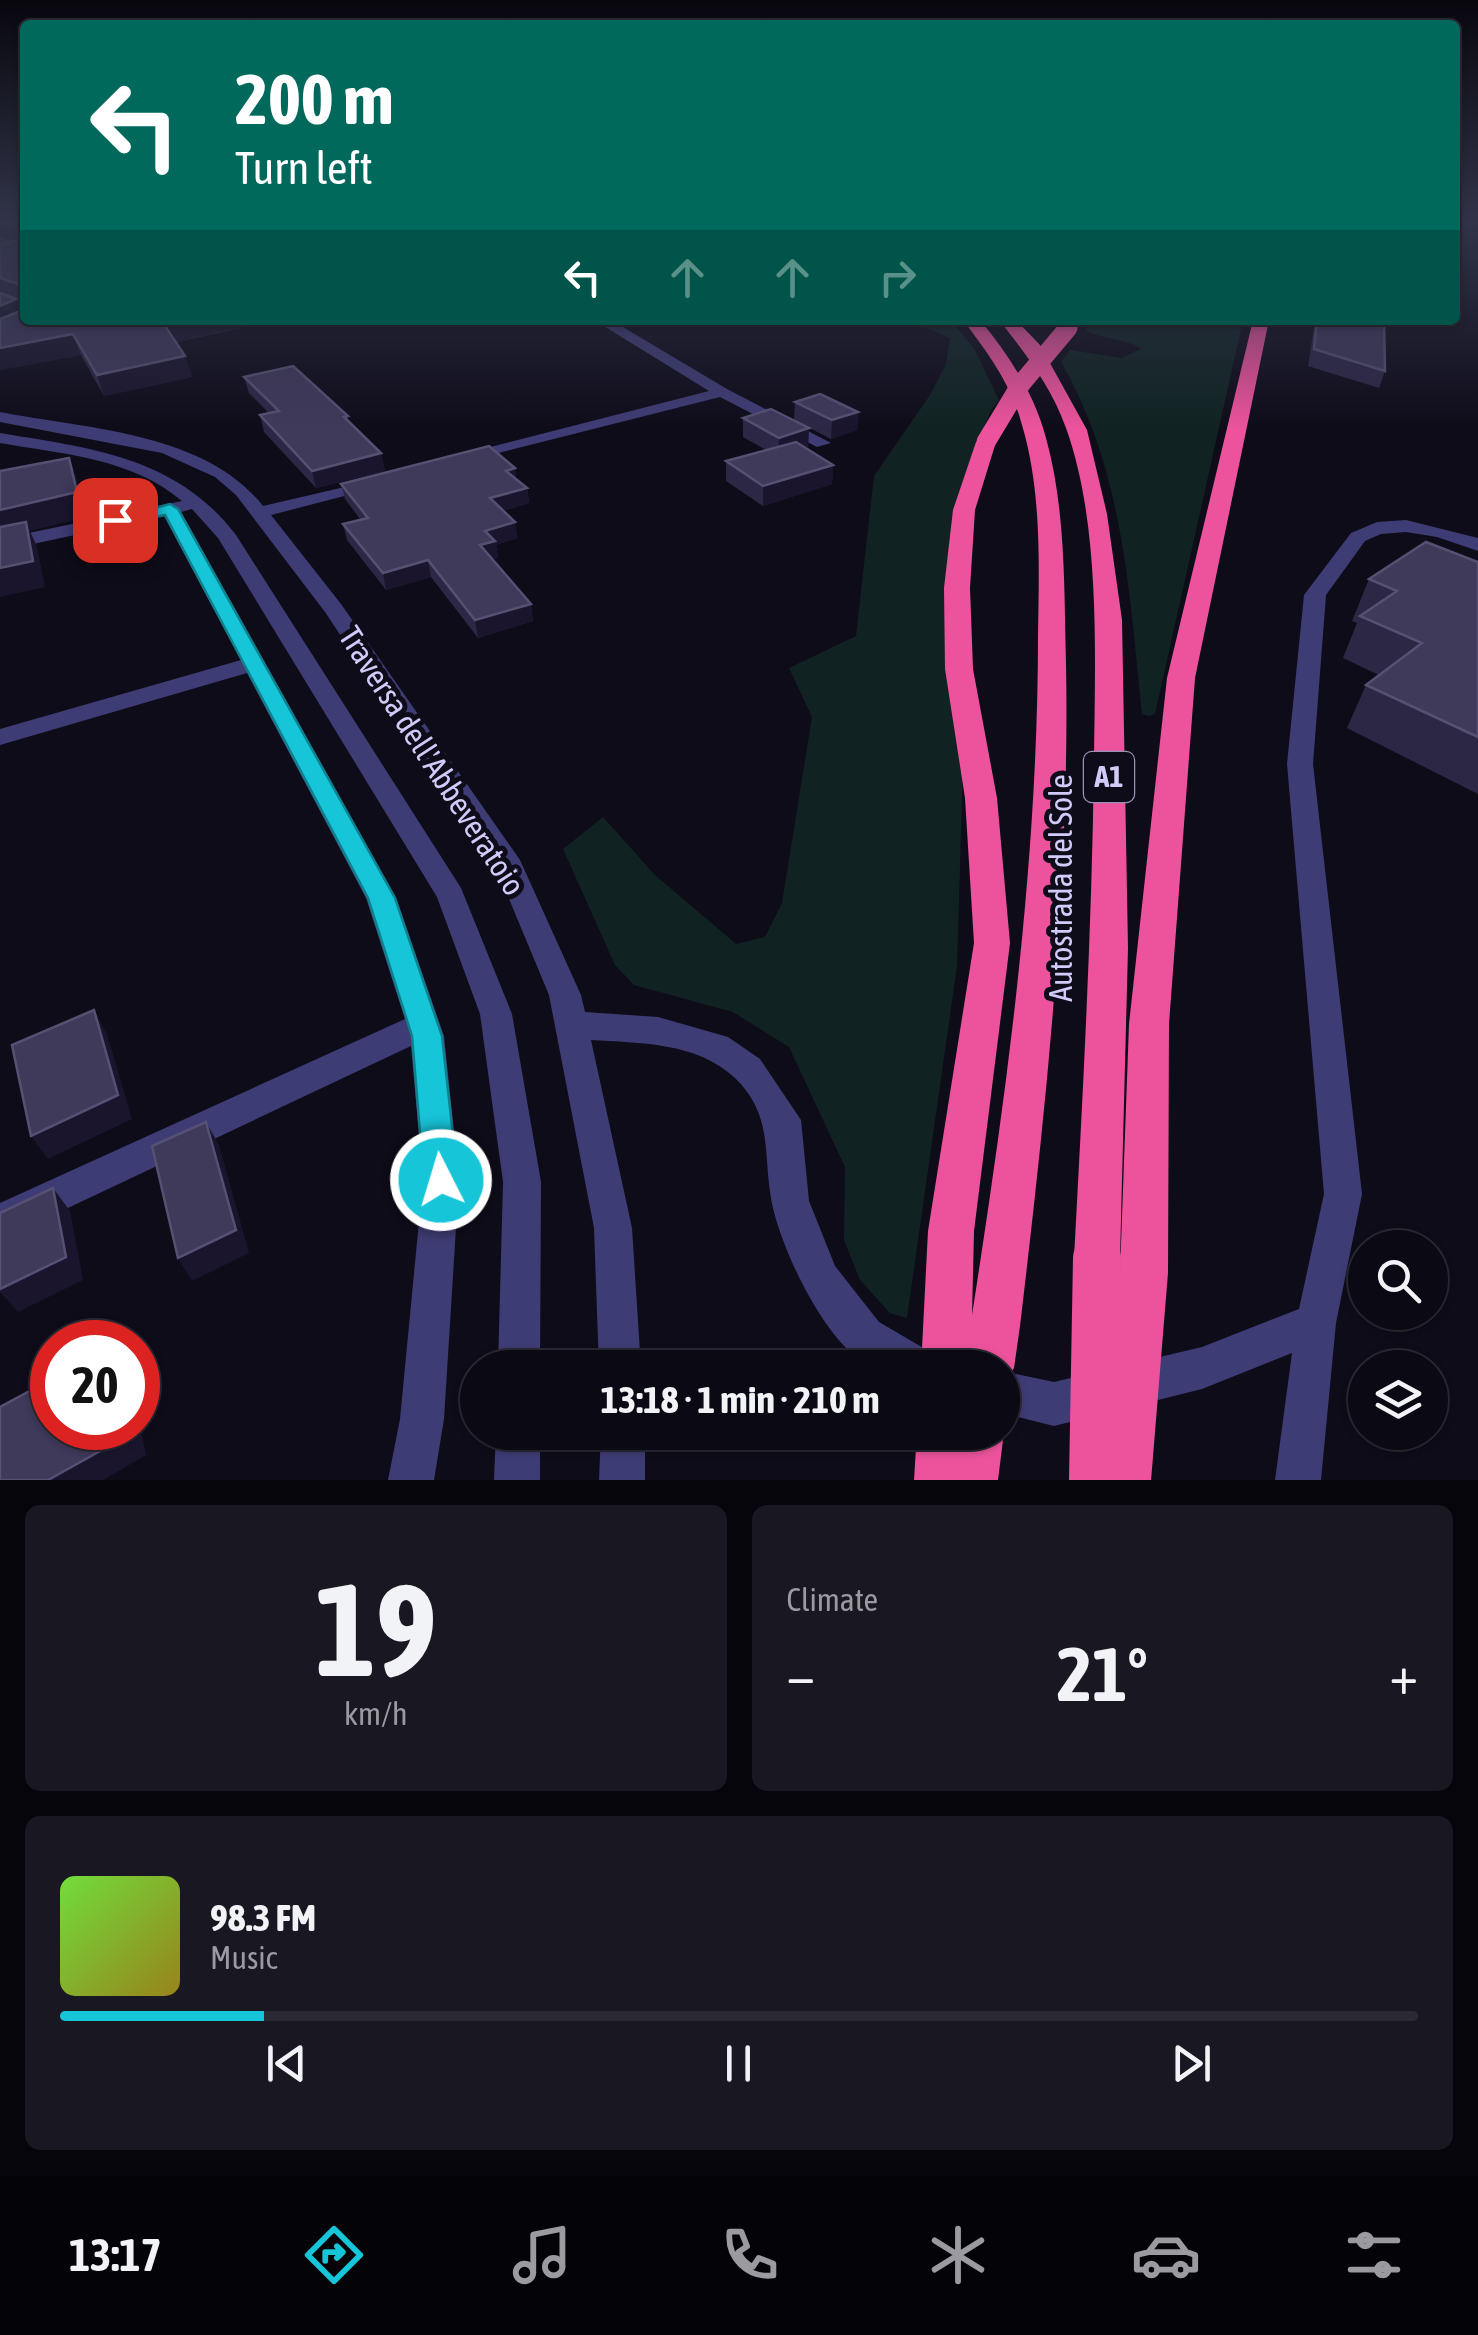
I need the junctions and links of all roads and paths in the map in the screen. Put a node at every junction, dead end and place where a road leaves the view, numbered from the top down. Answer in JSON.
{"nodes":[{"id":1,"x":609,"y":325,"type":"edge"},
{"id":2,"x":975,"y":325,"type":"edge"},
{"id":3,"x":1012,"y":325,"type":"edge"},
{"id":4,"x":1071,"y":325,"type":"edge"},
{"id":5,"x":1259,"y":325,"type":"edge"},
{"id":6,"x":722,"y":392,"type":"junction"},
{"id":7,"x":0,"y":417,"type":"edge"},
{"id":8,"x":0,"y":438,"type":"edge"},
{"id":9,"x":823,"y":443,"type":"dead end"},
{"id":10,"x":453,"y":462,"type":"edge"},
{"id":11,"x":396,"y":476,"type":"edge"},
{"id":12,"x":185,"y":506,"type":"junction"},
{"id":13,"x":262,"y":512,"type":"junction"},
{"id":14,"x":1478,"y":544,"type":"edge"},
{"id":15,"x":0,"y":545,"type":"edge"},
{"id":16,"x":252,"y":664,"type":"junction"},
{"id":17,"x":0,"y":738,"type":"edge"},
{"id":18,"x":424,"y":1025,"type":"junction"},
{"id":19,"x":572,"y":1025,"type":"junction"},
{"id":20,"x":0,"y":1222,"type":"edge"},
{"id":21,"x":1316,"y":1323,"type":"junction"},
{"id":22,"x":519,"y":1350,"type":"edge"},
{"id":23,"x":619,"y":1350,"type":"edge"},
{"id":24,"x":886,"y":1350,"type":"edge"},
{"id":25,"x":947,"y":1350,"type":"edge"},
{"id":26,"x":991,"y":1350,"type":"edge"},
{"id":27,"x":1020,"y":1396,"type":"edge"},
{"id":28,"x":518,"y":1450,"type":"edge"},
{"id":29,"x":623,"y":1450,"type":"edge"},
{"id":30,"x":943,"y":1450,"type":"edge"},
{"id":31,"x":975,"y":1450,"type":"edge"},
{"id":32,"x":410,"y":1480,"type":"edge"},
{"id":33,"x":517,"y":1480,"type":"edge"},
{"id":34,"x":622,"y":1480,"type":"edge"},
{"id":35,"x":942,"y":1480,"type":"edge"},
{"id":36,"x":970,"y":1480,"type":"edge"},
{"id":37,"x":1093,"y":1480,"type":"edge"},
{"id":38,"x":1126,"y":1480,"type":"edge"},
{"id":39,"x":1298,"y":1480,"type":"edge"}],
"edges":[{"from":1,"to":6,"type":"street"},
{"from":2,"to":26,"type":"highway","name":"Autostrada del Sole","number":"A1"},
{"from":3,"to":37,"type":"highway","name":"Autostrada del Sole","number":"A1","bridge":true},
{"from":4,"to":25,"type":"highway","bridge":true},
{"from":5,"to":38,"type":"highway","bridge":true},
{"from":6,"to":9,"type":"street"},
{"from":6,"to":10,"type":"street"},
{"from":7,"to":13,"type":"street","name":"Traversa dell'Abbeveratoio"},
{"from":8,"to":12,"type":"street","name":"Traversa dell'Abbeveratoio"},
{"from":11,"to":13,"type":"street"},
{"from":12,"to":15,"type":"street"},
{"from":12,"to":16,"type":"street"},
{"from":12,"to":22,"type":"street","name":"Traversa dell'Abbeveratoio"},
{"from":13,"to":19,"type":"street","name":"Traversa dell'Abbeveratoio"},
{"from":14,"to":21,"type":"street"},
{"from":16,"to":17,"type":"street"},
{"from":16,"to":18,"type":"street"},
{"from":18,"to":20,"type":"street"},
{"from":18,"to":32,"type":"street"},
{"from":19,"to":23,"type":"street","name":"Traversa dell'Abbeveratoio"},
{"from":19,"to":24,"type":"street"},
{"from":21,"to":27,"type":"street"},
{"from":21,"to":39,"type":"street"},
{"from":28,"to":33,"type":"street"},
{"from":29,"to":34,"type":"street"},
{"from":30,"to":35,"type":"highway"},
{"from":31,"to":36,"type":"highway"}]}
